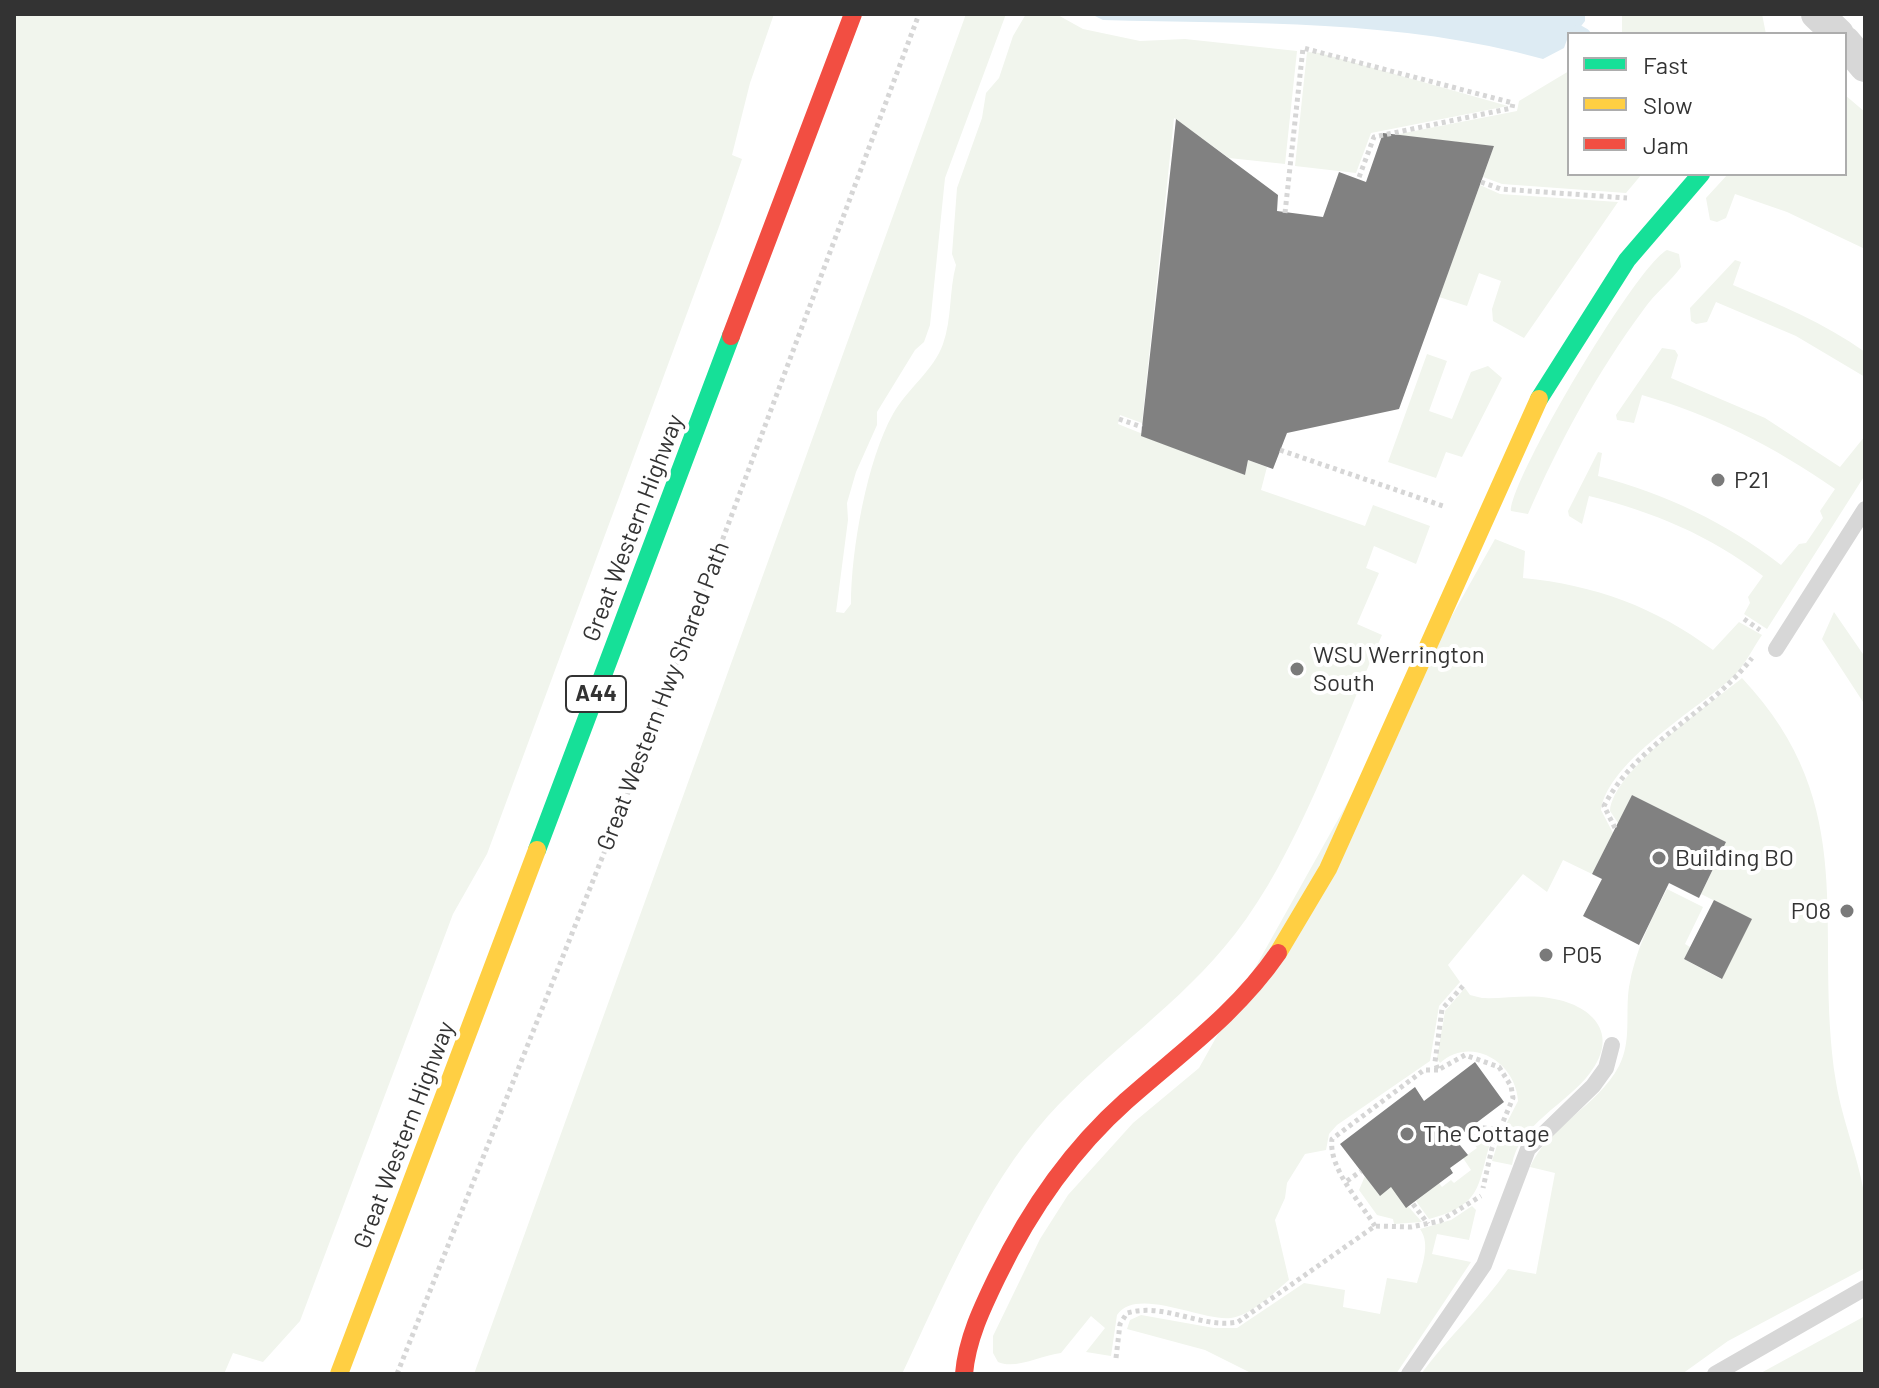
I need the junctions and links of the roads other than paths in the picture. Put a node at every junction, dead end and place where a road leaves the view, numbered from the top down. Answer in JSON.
{"nodes":[{"id":1,"x":853,"y":14,"type":"edge"},
{"id":2,"x":1817,"y":14,"type":"edge"},
{"id":3,"x":1836,"y":32,"type":"edge"},
{"id":4,"x":1847,"y":44,"type":"edge"},
{"id":5,"x":1865,"y":66,"type":"edge"},
{"id":6,"x":1699,"y":176,"type":"edge"},
{"id":7,"x":1865,"y":509,"type":"edge"},
{"id":8,"x":1776,"y":649,"type":"dead end"},
{"id":9,"x":1612,"y":1045,"type":"dead end"},
{"id":10,"x":1865,"y":1288,"type":"edge"},
{"id":11,"x":339,"y":1374,"type":"edge"},
{"id":12,"x":964,"y":1374,"type":"edge"},
{"id":13,"x":1409,"y":1374,"type":"edge"},
{"id":14,"x":1715,"y":1374,"type":"edge"}],
"edges":[{"from":1,"to":11,"type":"main road","name":"Great Western Highway","number":"A44"},
{"from":2,"to":3,"type":"street"},
{"from":4,"to":5,"type":"street"},
{"from":6,"to":12,"type":"main road"},
{"from":7,"to":8,"type":"lane"},
{"from":9,"to":13,"type":"lane"},
{"from":10,"to":14,"type":"lane"}]}
